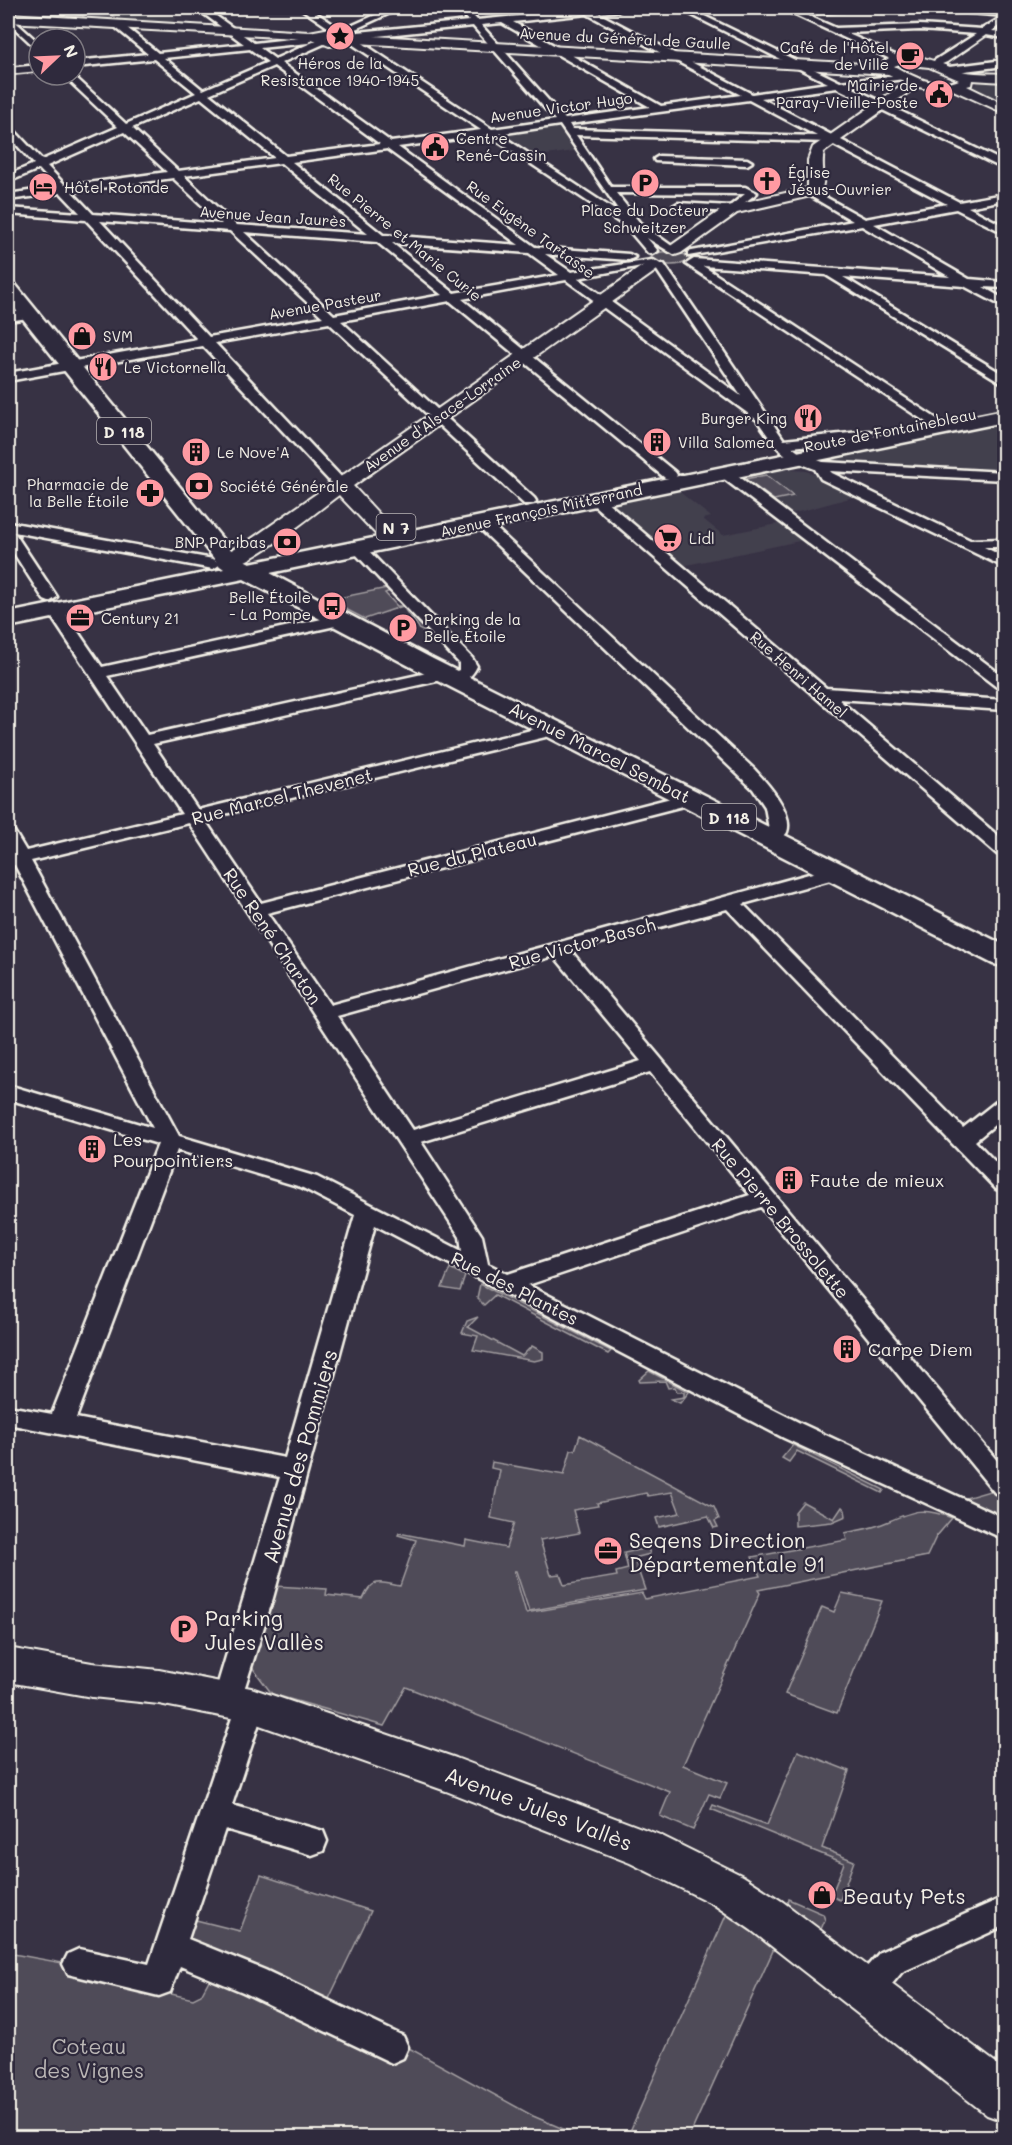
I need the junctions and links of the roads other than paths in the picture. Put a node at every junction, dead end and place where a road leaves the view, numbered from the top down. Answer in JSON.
{"nodes":[{"id":1,"x":200,"y":8,"type":"edge"},
{"id":2,"x":304,"y":8,"type":"edge"},
{"id":3,"x":397,"y":8,"type":"edge"},
{"id":4,"x":462,"y":8,"type":"edge"},
{"id":5,"x":619,"y":8,"type":"edge"},
{"id":6,"x":682,"y":8,"type":"edge"},
{"id":7,"x":784,"y":8,"type":"edge"},
{"id":8,"x":844,"y":8,"type":"edge"},
{"id":9,"x":951,"y":8,"type":"edge"},
{"id":10,"x":585,"y":9,"type":"edge"},
{"id":11,"x":794,"y":12,"type":"junction"},
{"id":12,"x":1005,"y":13,"type":"edge"},
{"id":13,"x":8,"y":18,"type":"edge"},
{"id":14,"x":1005,"y":18,"type":"edge"},
{"id":15,"x":504,"y":20,"type":"junction"},
{"id":16,"x":475,"y":22,"type":"junction"},
{"id":17,"x":118,"y":25,"type":"junction"},
{"id":18,"x":835,"y":31,"type":"junction"},
{"id":19,"x":233,"y":32,"type":"junction"},
{"id":20,"x":985,"y":32,"type":"junction"},
{"id":21,"x":349,"y":35,"type":"junction"},
{"id":22,"x":1005,"y":35,"type":"edge"},
{"id":23,"x":27,"y":36,"type":"edge"},
{"id":24,"x":319,"y":39,"type":"junction"},
{"id":25,"x":253,"y":46,"type":"junction"},
{"id":26,"x":497,"y":47,"type":"junction"},
{"id":27,"x":560,"y":51,"type":"junction"},
{"id":28,"x":156,"y":56,"type":"junction"},
{"id":29,"x":680,"y":58,"type":"junction"},
{"id":30,"x":275,"y":61,"type":"junction"},
{"id":31,"x":87,"y":63,"type":"edge"},
{"id":32,"x":1005,"y":63,"type":"edge"},
{"id":33,"x":935,"y":64,"type":"junction"},
{"id":34,"x":801,"y":66,"type":"junction"},
{"id":35,"x":27,"y":69,"type":"edge"},
{"id":36,"x":898,"y":69,"type":"junction"},
{"id":37,"x":8,"y":71,"type":"edge"},
{"id":38,"x":956,"y":77,"type":"junction"},
{"id":39,"x":1005,"y":78,"type":"edge"},
{"id":40,"x":918,"y":82,"type":"junction"},
{"id":41,"x":839,"y":85,"type":"junction"},
{"id":42,"x":81,"y":87,"type":"edge"},
{"id":43,"x":202,"y":93,"type":"junction"},
{"id":44,"x":752,"y":97,"type":"junction"},
{"id":45,"x":881,"y":105,"type":"junction"},
{"id":46,"x":660,"y":109,"type":"junction"},
{"id":47,"x":1005,"y":109,"type":"edge"},
{"id":48,"x":562,"y":122,"type":"junction"},
{"id":49,"x":124,"y":128,"type":"junction"},
{"id":50,"x":8,"y":130,"type":"edge"},
{"id":51,"x":493,"y":132,"type":"junction"},
{"id":52,"x":569,"y":132,"type":"junction"},
{"id":53,"x":832,"y":139,"type":"junction"},
{"id":54,"x":390,"y":146,"type":"junction"},
{"id":55,"x":690,"y":156,"type":"junction"},
{"id":56,"x":659,"y":159,"type":"dead end"},
{"id":57,"x":284,"y":160,"type":"junction"},
{"id":58,"x":747,"y":162,"type":"dead end"},
{"id":59,"x":40,"y":165,"type":"junction"},
{"id":60,"x":1005,"y":166,"type":"edge"},
{"id":61,"x":176,"y":175,"type":"junction"},
{"id":62,"x":8,"y":179,"type":"edge"},
{"id":63,"x":684,"y":189,"type":"junction"},
{"id":64,"x":64,"y":190,"type":"junction"},
{"id":65,"x":608,"y":190,"type":"junction"},
{"id":66,"x":812,"y":192,"type":"junction"},
{"id":67,"x":8,"y":198,"type":"edge"},
{"id":68,"x":1005,"y":198,"type":"edge"},
{"id":69,"x":612,"y":206,"type":"junction"},
{"id":70,"x":678,"y":206,"type":"dead end"},
{"id":71,"x":959,"y":206,"type":"junction"},
{"id":72,"x":732,"y":209,"type":"junction"},
{"id":73,"x":8,"y":211,"type":"edge"},
{"id":74,"x":91,"y":218,"type":"junction"},
{"id":75,"x":863,"y":223,"type":"junction"},
{"id":76,"x":234,"y":228,"type":"junction"},
{"id":77,"x":1005,"y":230,"type":"edge"},
{"id":78,"x":380,"y":239,"type":"junction"},
{"id":79,"x":673,"y":249,"type":"junction"},
{"id":80,"x":532,"y":250,"type":"junction"},
{"id":81,"x":692,"y":260,"type":"junction"},
{"id":82,"x":652,"y":261,"type":"junction"},
{"id":83,"x":829,"y":273,"type":"junction"},
{"id":84,"x":568,"y":276,"type":"junction"},
{"id":85,"x":966,"y":282,"type":"junction"},
{"id":86,"x":1005,"y":285,"type":"edge"},
{"id":87,"x":8,"y":288,"type":"edge"},
{"id":88,"x":454,"y":297,"type":"junction"},
{"id":89,"x":601,"y":301,"type":"junction"},
{"id":90,"x":1005,"y":304,"type":"edge"},
{"id":91,"x":17,"y":311,"type":"edge"},
{"id":92,"x":332,"y":319,"type":"junction"},
{"id":93,"x":207,"y":342,"type":"junction"},
{"id":94,"x":524,"y":356,"type":"junction"},
{"id":95,"x":72,"y":366,"type":"junction"},
{"id":96,"x":8,"y":377,"type":"edge"},
{"id":97,"x":1005,"y":380,"type":"edge"},
{"id":98,"x":727,"y":392,"type":"junction"},
{"id":99,"x":744,"y":392,"type":"junction"},
{"id":100,"x":1005,"y":407,"type":"edge"},
{"id":101,"x":437,"y":416,"type":"junction"},
{"id":102,"x":1005,"y":416,"type":"edge"},
{"id":103,"x":763,"y":418,"type":"junction"},
{"id":104,"x":932,"y":422,"type":"junction"},
{"id":105,"x":798,"y":456,"type":"junction"},
{"id":106,"x":728,"y":471,"type":"junction"},
{"id":107,"x":670,"y":475,"type":"junction"},
{"id":108,"x":1005,"y":476,"type":"edge"},
{"id":109,"x":341,"y":485,"type":"junction"},
{"id":110,"x":563,"y":495,"type":"joint"},
{"id":111,"x":594,"y":498,"type":"junction"},
{"id":112,"x":529,"y":501,"type":"junction"},
{"id":113,"x":482,"y":523,"type":"junction"},
{"id":114,"x":8,"y":526,"type":"edge"},
{"id":115,"x":382,"y":529,"type":"junction"},
{"id":116,"x":8,"y":533,"type":"edge"},
{"id":117,"x":1005,"y":543,"type":"edge"},
{"id":118,"x":970,"y":546,"type":"junction"},
{"id":119,"x":358,"y":548,"type":"junction"},
{"id":120,"x":1005,"y":563,"type":"edge"},
{"id":121,"x":229,"y":565,"type":"junction"},
{"id":122,"x":52,"y":603,"type":"junction"},
{"id":123,"x":8,"y":605,"type":"edge"},
{"id":124,"x":8,"y":620,"type":"edge"},
{"id":125,"x":340,"y":620,"type":"junction"},
{"id":126,"x":98,"y":673,"type":"junction"},
{"id":127,"x":449,"y":676,"type":"junction"},
{"id":128,"x":1005,"y":685,"type":"edge"},
{"id":129,"x":821,"y":693,"type":"junction"},
{"id":130,"x":1005,"y":705,"type":"edge"},
{"id":131,"x":556,"y":729,"type":"junction"},
{"id":132,"x":144,"y":741,"type":"junction"},
{"id":133,"x":688,"y":796,"type":"junction"},
{"id":134,"x":193,"y":817,"type":"junction"},
{"id":135,"x":8,"y":835,"type":"edge"},
{"id":136,"x":770,"y":838,"type":"junction"},
{"id":137,"x":1005,"y":850,"type":"edge"},
{"id":138,"x":14,"y":859,"type":"edge"},
{"id":139,"x":838,"y":872,"type":"junction"},
{"id":140,"x":731,"y":902,"type":"junction"},
{"id":141,"x":255,"y":910,"type":"junction"},
{"id":142,"x":559,"y":949,"type":"junction"},
{"id":143,"x":1005,"y":957,"type":"edge"},
{"id":144,"x":325,"y":1013,"type":"junction"},
{"id":145,"x":654,"y":1064,"type":"junction"},
{"id":146,"x":8,"y":1092,"type":"edge"},
{"id":147,"x":1005,"y":1107,"type":"edge"},
{"id":148,"x":408,"y":1139,"type":"junction"},
{"id":149,"x":170,"y":1140,"type":"junction"},
{"id":150,"x":962,"y":1140,"type":"junction"},
{"id":151,"x":1005,"y":1184,"type":"edge"},
{"id":152,"x":765,"y":1198,"type":"junction"},
{"id":153,"x":367,"y":1212,"type":"junction"},
{"id":154,"x":477,"y":1269,"type":"junction"},
{"id":155,"x":507,"y":1284,"type":"junction"},
{"id":156,"x":8,"y":1415,"type":"edge"},
{"id":157,"x":61,"y":1424,"type":"junction"},
{"id":158,"x":295,"y":1470,"type":"junction"},
{"id":159,"x":1005,"y":1486,"type":"edge"},
{"id":160,"x":1005,"y":1529,"type":"edge"},
{"id":161,"x":8,"y":1665,"type":"edge"},
{"id":162,"x":239,"y":1702,"type":"junction"},
{"id":163,"x":214,"y":1813,"type":"junction"},
{"id":164,"x":312,"y":1841,"type":"dead end"},
{"id":165,"x":1005,"y":1911,"type":"edge"},
{"id":166,"x":169,"y":1947,"type":"junction"},
{"id":167,"x":79,"y":1964,"type":"dead end"},
{"id":168,"x":866,"y":1991,"type":"junction"},
{"id":169,"x":392,"y":2048,"type":"dead end"},
{"id":170,"x":1005,"y":2098,"type":"edge"}],
"edges":[{"from":1,"to":19,"type":"street","name":"Rue Eugène Tartasse"},
{"from":2,"to":21,"type":"street"},
{"from":3,"to":21,"type":"street"},
{"from":4,"to":16,"type":"street"},
{"from":5,"to":10,"type":"street"},
{"from":6,"to":34,"type":"street"},
{"from":7,"to":11,"type":"street"},
{"from":8,"to":11,"type":"street"},
{"from":9,"to":12,"type":"street"},
{"from":10,"to":15,"type":"street"},
{"from":10,"to":29,"type":"street"},
{"from":11,"to":18,"type":"street"},
{"from":13,"to":17,"type":"street"},
{"from":13,"to":23,"type":"street"},
{"from":14,"to":20,"type":"street"},
{"from":15,"to":16,"type":"street"},
{"from":15,"to":27,"type":"street"},
{"from":16,"to":21,"type":"street"},
{"from":16,"to":26,"type":"street"},
{"from":17,"to":19,"type":"street"},
{"from":17,"to":28,"type":"street","name":"Rue Pierre et Marie Curie"},
{"from":18,"to":20,"type":"street"},
{"from":18,"to":36,"type":"street"},
{"from":19,"to":24,"type":"street"},
{"from":19,"to":25,"type":"street","name":"Rue Eugène Tartasse"},
{"from":20,"to":22,"type":"street"},
{"from":20,"to":33,"type":"street"},
{"from":21,"to":24,"type":"street","name":"Avenue du Général de Gaulle"},
{"from":21,"to":26,"type":"street","name":"Avenue du Général de Gaulle"},
{"from":21,"to":51,"type":"street"},
{"from":24,"to":25,"type":"street"},
{"from":24,"to":30,"type":"street"},
{"from":25,"to":28,"type":"street"},
{"from":25,"to":30,"type":"street","name":"Rue Eugène Tartasse"},
{"from":26,"to":27,"type":"street","name":"Avenue du Général de Gaulle"},
{"from":26,"to":48,"type":"street"},
{"from":27,"to":29,"type":"street","name":"Avenue du Général de Gaulle"},
{"from":27,"to":46,"type":"street"},
{"from":28,"to":31,"type":"street"},
{"from":28,"to":43,"type":"street","name":"Rue Pierre et Marie Curie"},
{"from":29,"to":34,"type":"street","name":"Avenue du Général de Gaulle"},
{"from":29,"to":44,"type":"street"},
{"from":30,"to":43,"type":"street"},
{"from":30,"to":54,"type":"street","name":"Rue Eugène Tartasse"},
{"from":32,"to":38,"type":"street"},
{"from":33,"to":36,"type":"street","name":"Avenue du Général de Gaulle"},
{"from":33,"to":38,"type":"street","name":"Avenue du Général de Gaulle"},
{"from":34,"to":36,"type":"street","name":"Avenue du Général de Gaulle"},
{"from":34,"to":41,"type":"street"},
{"from":35,"to":37,"type":"street"},
{"from":36,"to":40,"type":"street"},
{"from":36,"to":41,"type":"street","name":"Avenue Victor Hugo"},
{"from":38,"to":39,"type":"street"},
{"from":38,"to":40,"type":"street"},
{"from":38,"to":47,"type":"street","name":"Avenue du Général de Gaulle"},
{"from":40,"to":45,"type":"street"},
{"from":41,"to":44,"type":"street","name":"Avenue Victor Hugo"},
{"from":41,"to":45,"type":"street"},
{"from":42,"to":49,"type":"street"},
{"from":43,"to":49,"type":"street"},
{"from":43,"to":57,"type":"street","name":"Rue Pierre et Marie Curie"},
{"from":44,"to":46,"type":"street","name":"Avenue Victor Hugo"},
{"from":44,"to":53,"type":"street"},
{"from":45,"to":53,"type":"street"},
{"from":45,"to":60,"type":"street"},
{"from":46,"to":48,"type":"street","name":"Avenue Victor Hugo"},
{"from":48,"to":51,"type":"street","name":"Avenue Victor Hugo"},
{"from":48,"to":52,"type":"street"},
{"from":49,"to":59,"type":"street"},
{"from":49,"to":61,"type":"street"},
{"from":50,"to":59,"type":"street"},
{"from":51,"to":54,"type":"street","name":"Avenue Victor Hugo"},
{"from":51,"to":69,"type":"street"},
{"from":52,"to":55,"type":"street"},
{"from":52,"to":65,"type":"street"},
{"from":53,"to":55,"type":"street"},
{"from":53,"to":66,"type":"street"},
{"from":53,"to":71,"type":"street"},
{"from":54,"to":57,"type":"street","name":"Avenue Victor Hugo"},
{"from":54,"to":80,"type":"street","name":"Rue Eugène Tartasse"},
{"from":55,"to":56,"type":"street"},
{"from":55,"to":58,"type":"street"},
{"from":55,"to":63,"type":"street"},
{"from":57,"to":61,"type":"street","name":"Avenue Victor Hugo"},
{"from":57,"to":78,"type":"street","name":"Rue Pierre et Marie Curie"},
{"from":59,"to":62,"type":"street"},
{"from":59,"to":64,"type":"street"},
{"from":61,"to":64,"type":"street","name":"Avenue Victor Hugo"},
{"from":61,"to":76,"type":"street"},
{"from":63,"to":65,"type":"street"},
{"from":63,"to":72,"type":"street"},
{"from":64,"to":67,"type":"street","name":"Avenue Victor Hugo"},
{"from":64,"to":74,"type":"street"},
{"from":65,"to":69,"type":"street"},
{"from":66,"to":72,"type":"street"},
{"from":66,"to":75,"type":"street"},
{"from":68,"to":71,"type":"street"},
{"from":69,"to":79,"type":"street"},
{"from":69,"to":82,"type":"street"},
{"from":70,"to":72,"type":"street"},
{"from":71,"to":75,"type":"street"},
{"from":71,"to":77,"type":"street"},
{"from":72,"to":79,"type":"street"},
{"from":73,"to":74,"type":"street","name":"Avenue Jean Jaurès"},
{"from":74,"to":76,"type":"street","name":"Avenue Jean Jaurès"},
{"from":74,"to":93,"type":"street"},
{"from":75,"to":81,"type":"street"},
{"from":75,"to":85,"type":"street"},
{"from":76,"to":78,"type":"street","name":"Avenue Jean Jaurès"},
{"from":76,"to":92,"type":"street"},
{"from":78,"to":80,"type":"street","name":"Avenue Jean Jaurès"},
{"from":78,"to":88,"type":"street","name":"Rue Pierre et Marie Curie"},
{"from":79,"to":81,"type":"street"},
{"from":79,"to":82,"type":"street"},
{"from":80,"to":82,"type":"street","name":"Avenue Jean Jaurès"},
{"from":80,"to":84,"type":"street","name":"Rue Eugène Tartasse"},
{"from":81,"to":82,"type":"street"},
{"from":81,"to":83,"type":"street"},
{"from":81,"to":104,"type":"street"},
{"from":82,"to":84,"type":"street","name":"Avenue Pasteur"},
{"from":82,"to":89,"type":"street","name":"Avenue d'Alsace-Lorraine"},
{"from":82,"to":99,"type":"street"},
{"from":83,"to":85,"type":"street"},
{"from":83,"to":97,"type":"street"},
{"from":84,"to":88,"type":"street","name":"Avenue Pasteur"},
{"from":84,"to":89,"type":"street","name":"Rue Eugène Tartasse"},
{"from":85,"to":86,"type":"street"},
{"from":85,"to":90,"type":"street"},
{"from":87,"to":91,"type":"main road","number":"D 118"},
{"from":88,"to":92,"type":"street","name":"Avenue Pasteur"},
{"from":88,"to":94,"type":"street","name":"Rue Pierre et Marie Curie"},
{"from":89,"to":94,"type":"street","name":"Avenue d'Alsace-Lorraine"},
{"from":89,"to":98,"type":"street","name":"Rue Eugène Tartasse"},
{"from":91,"to":95,"type":"main road","number":"D 118"},
{"from":92,"to":93,"type":"street","name":"Avenue Pasteur"},
{"from":92,"to":101,"type":"street"},
{"from":93,"to":95,"type":"street","name":"Avenue Pasteur"},
{"from":93,"to":109,"type":"street"},
{"from":94,"to":101,"type":"street","name":"Avenue d'Alsace-Lorraine"},
{"from":94,"to":107,"type":"street","name":"Rue Pierre et Marie Curie"},
{"from":95,"to":96,"type":"street","name":"Avenue Pasteur"},
{"from":95,"to":121,"type":"main road","number":"D 118"},
{"from":98,"to":99,"type":"street"},
{"from":98,"to":103,"type":"street","name":"Rue Eugène Tartasse"},
{"from":99,"to":103,"type":"street"},
{"from":100,"to":104,"type":"main road","name":"Route de Fontainebleau","number":"N 7"},
{"from":101,"to":109,"type":"street","name":"Avenue d'Alsace-Lorraine"},
{"from":101,"to":112,"type":"street"},
{"from":102,"to":105,"type":"main road","name":"Avenue François Mitterrand","number":"N 7"},
{"from":103,"to":105,"type":"street"},
{"from":104,"to":105,"type":"main road","name":"Route de Fontainebleau","number":"N 7"},
{"from":105,"to":106,"type":"main road","name":"Avenue François Mitterrand","number":"N 7"},
{"from":105,"to":107,"type":"main road","name":"Route de Fontainebleau","number":"N 7"},
{"from":105,"to":108,"type":"street"},
{"from":105,"to":118,"type":"street"},
{"from":106,"to":111,"type":"main road","name":"Avenue François Mitterrand","number":"N 7"},
{"from":106,"to":128,"type":"street"},
{"from":107,"to":110,"type":"main road","name":"Route de Fontainebleau","number":"N 7"},
{"from":109,"to":115,"type":"street"},
{"from":109,"to":121,"type":"street","name":"Avenue d'Alsace-Lorraine"},
{"from":110,"to":112,"type":"main road","name":"Avenue François Mitterrand","number":"N 7"},
{"from":111,"to":113,"type":"main road","name":"Avenue François Mitterrand","number":"N 7"},
{"from":111,"to":129,"type":"street","name":"Rue Henri Hamel"},
{"from":112,"to":115,"type":"main road","name":"Avenue François Mitterrand","number":"N 7"},
{"from":113,"to":119,"type":"main road","name":"Avenue François Mitterrand","number":"N 7"},
{"from":113,"to":136,"type":"street"},
{"from":114,"to":121,"type":"street"},
{"from":115,"to":121,"type":"main road","name":"Avenue François Mitterrand","number":"N 7"},
{"from":116,"to":122,"type":"street","name":"Rue René Charton"},
{"from":117,"to":118,"type":"street"},
{"from":118,"to":120,"type":"street"},
{"from":119,"to":121,"type":"main road","name":"Avenue François Mitterrand","number":"N 7"},
{"from":119,"to":127,"type":"street"},
{"from":121,"to":122,"type":"main road","name":"Avenue François Mitterrand","number":"N 7"},
{"from":121,"to":122,"type":"main road","name":"Avenue François Mitterrand","number":"N 7"},
{"from":121,"to":125,"type":"main road","name":"Avenue Marcel Sembat","number":"D 118"},
{"from":122,"to":123,"type":"main road","name":"Avenue François Mitterrand","number":"N 7"},
{"from":122,"to":124,"type":"main road","name":"Avenue François Mitterrand","number":"N 7"},
{"from":122,"to":126,"type":"street","name":"Rue René Charton"},
{"from":125,"to":126,"type":"street"},
{"from":125,"to":127,"type":"main road","name":"Avenue Marcel Sembat","number":"D 118"},
{"from":126,"to":132,"type":"street","name":"Rue René Charton"},
{"from":127,"to":131,"type":"main road","name":"Avenue Marcel Sembat","number":"D 118"},
{"from":127,"to":132,"type":"street"},
{"from":129,"to":130,"type":"street"},
{"from":129,"to":137,"type":"street","name":"Rue Henri Hamel"},
{"from":131,"to":133,"type":"main road","name":"Avenue Marcel Sembat","number":"D 118"},
{"from":131,"to":134,"type":"street","name":"Rue Marcel Thevenet"},
{"from":132,"to":134,"type":"street","name":"Rue René Charton"},
{"from":133,"to":136,"type":"main road","name":"Avenue Marcel Sembat","number":"D 118"},
{"from":133,"to":141,"type":"street","name":"Rue du Plateau"},
{"from":134,"to":138,"type":"street","name":"Rue Marcel Thevenet"},
{"from":134,"to":141,"type":"street","name":"Rue René Charton"},
{"from":135,"to":138,"type":"street"},
{"from":136,"to":139,"type":"main road","name":"Avenue Marcel Sembat","number":"D 118"},
{"from":138,"to":149,"type":"street"},
{"from":139,"to":140,"type":"street","name":"Rue Victor Basch"},
{"from":139,"to":143,"type":"main road","name":"Avenue Marcel Sembat","number":"D 118"},
{"from":140,"to":142,"type":"street","name":"Rue Victor Basch"},
{"from":140,"to":150,"type":"street"},
{"from":141,"to":144,"type":"street","name":"Rue René Charton"},
{"from":142,"to":144,"type":"street","name":"Rue Victor Basch"},
{"from":142,"to":145,"type":"street","name":"Rue Pierre Brossolette"},
{"from":144,"to":148,"type":"street","name":"Rue René Charton"},
{"from":145,"to":148,"type":"street"},
{"from":145,"to":152,"type":"street","name":"Rue Pierre Brossolette"},
{"from":146,"to":149,"type":"street","name":"Rue des Plantes"},
{"from":147,"to":150,"type":"street"},
{"from":148,"to":154,"type":"street","name":"Rue René Charton"},
{"from":149,"to":153,"type":"street","name":"Rue des Plantes"},
{"from":149,"to":157,"type":"street"},
{"from":150,"to":151,"type":"street"},
{"from":152,"to":155,"type":"street"},
{"from":152,"to":159,"type":"street","name":"Rue Pierre Brossolette"},
{"from":153,"to":154,"type":"street","name":"Rue des Plantes"},
{"from":153,"to":158,"type":"street","name":"Avenue des Pommiers"},
{"from":154,"to":155,"type":"street","name":"Rue des Plantes"},
{"from":155,"to":160,"type":"street","name":"Rue des Plantes"},
{"from":156,"to":157,"type":"street"},
{"from":157,"to":158,"type":"street"},
{"from":158,"to":162,"type":"street","name":"Avenue des Pommiers"},
{"from":161,"to":162,"type":"street","name":"Avenue Jules Vallès"},
{"from":162,"to":163,"type":"street","name":"Avenue des Pommiers"},
{"from":162,"to":168,"type":"street","name":"Avenue Jules Vallès"},
{"from":163,"to":164,"type":"street"},
{"from":163,"to":166,"type":"street","name":"Avenue des Pommiers"},
{"from":165,"to":168,"type":"street"},
{"from":166,"to":167,"type":"street","name":"Avenue des Pommiers"},
{"from":166,"to":169,"type":"street"},
{"from":168,"to":170,"type":"street","name":"Avenue Jules Vallès"}]}
